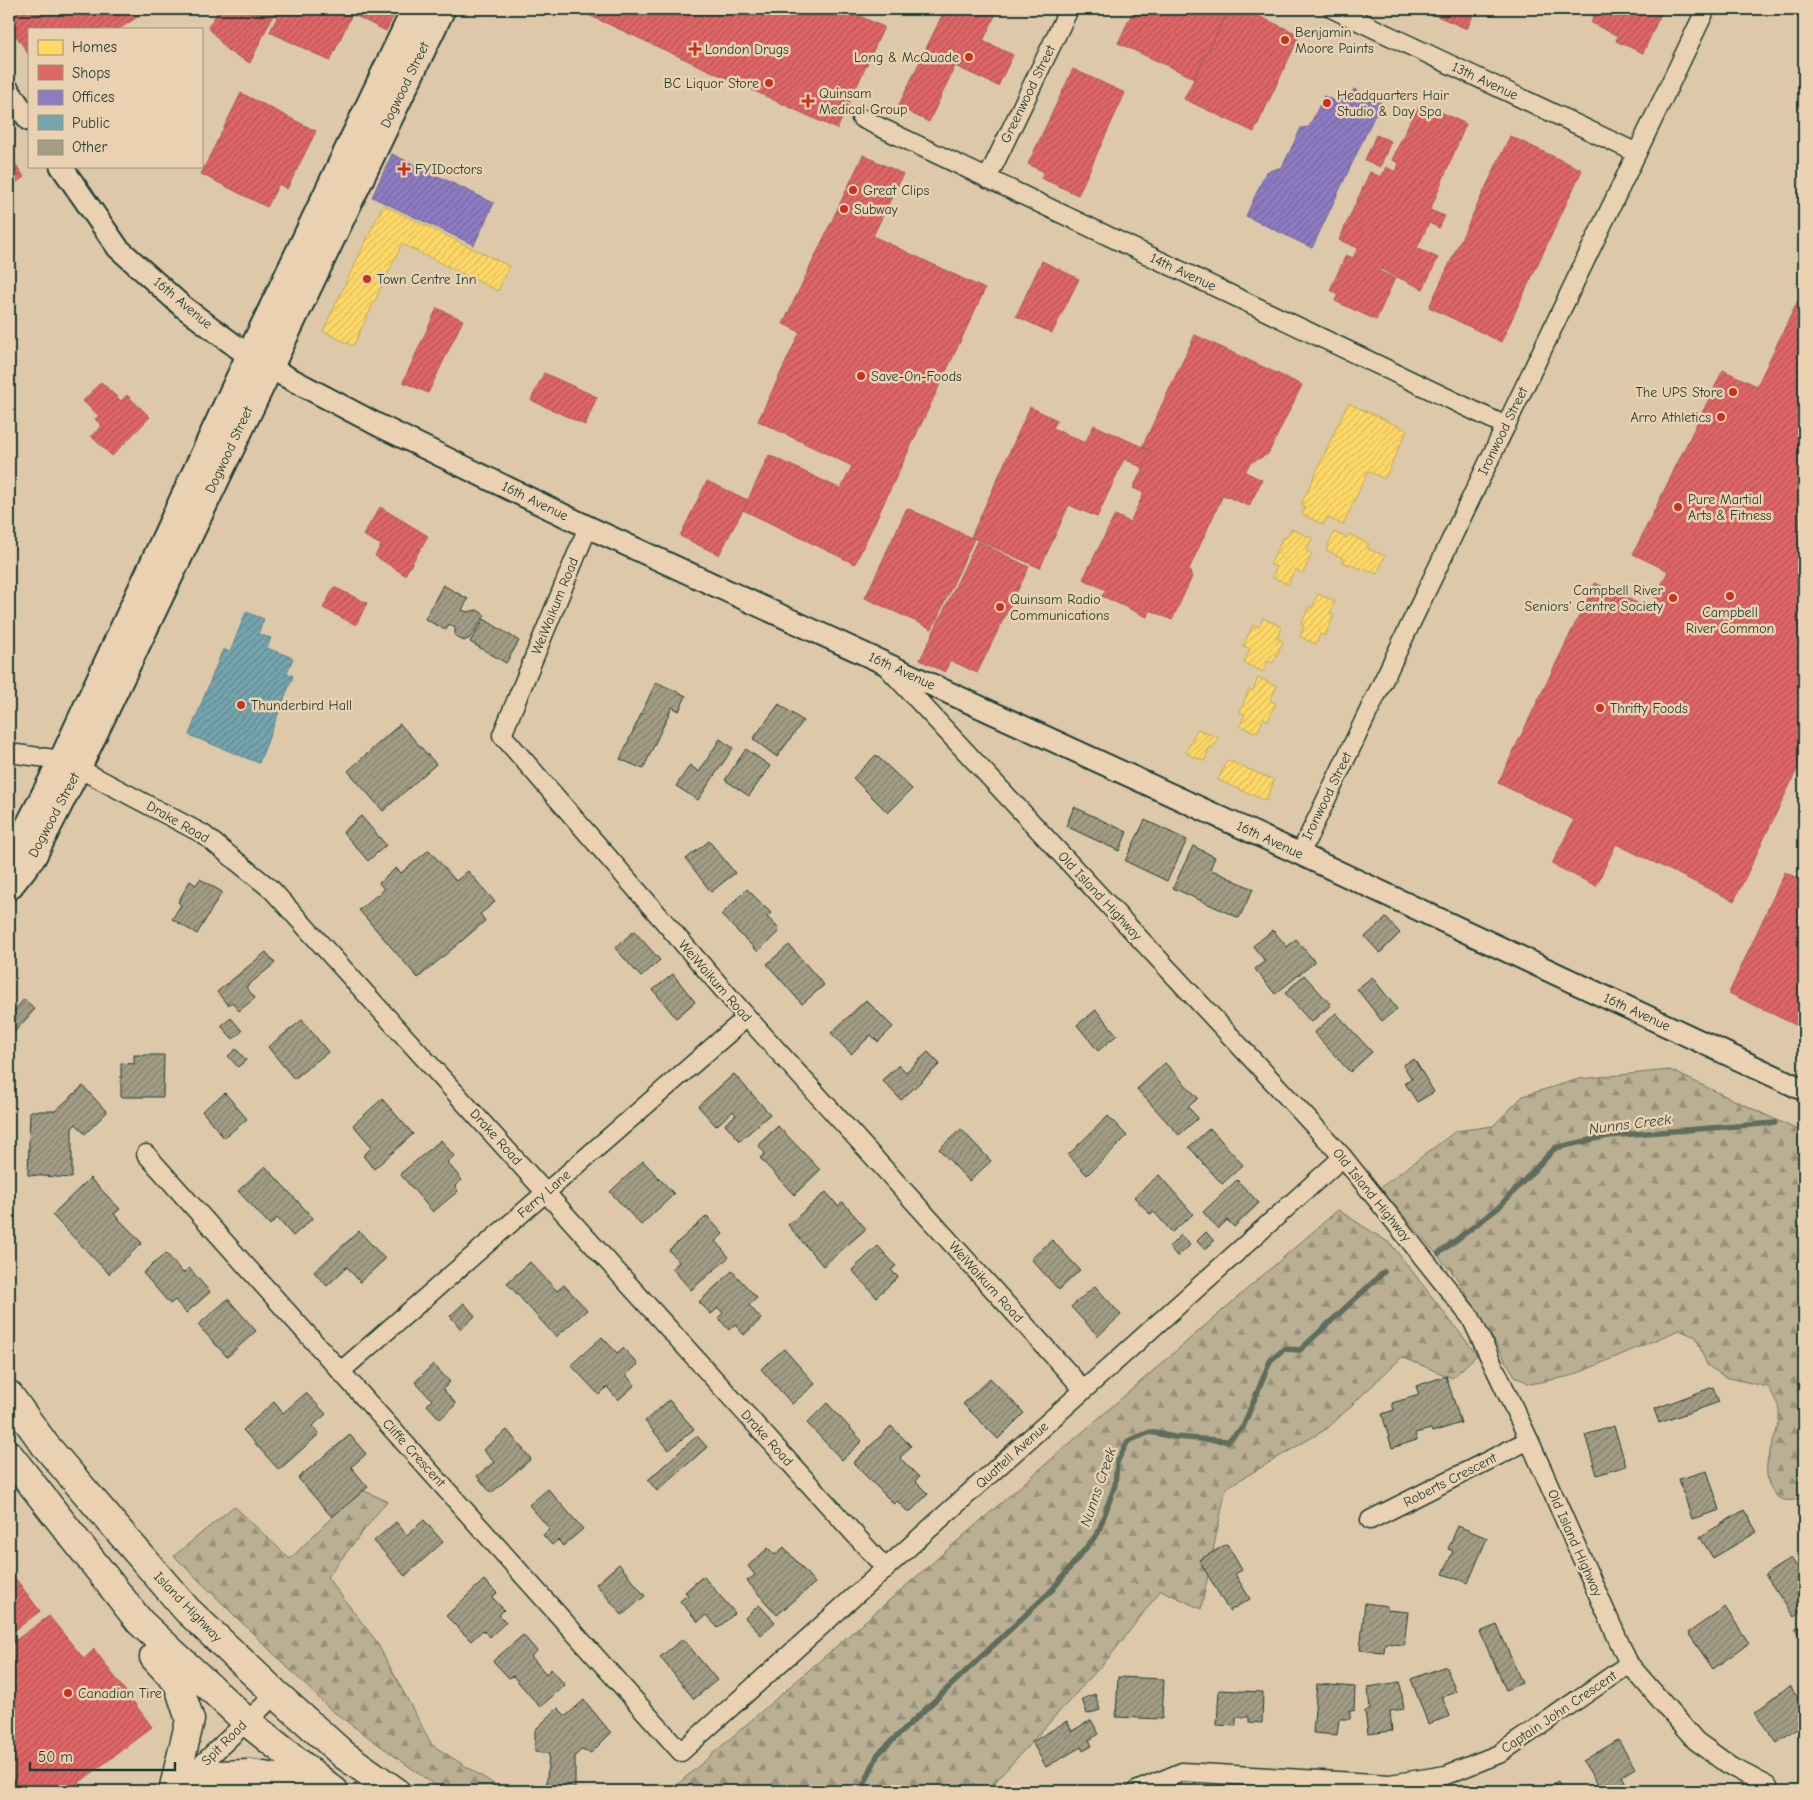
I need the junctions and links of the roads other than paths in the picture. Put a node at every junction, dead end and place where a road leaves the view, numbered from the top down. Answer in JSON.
{"nodes":[{"id":1,"x":414,"y":9,"type":"edge"},
{"id":2,"x":442,"y":9,"type":"edge"},
{"id":3,"x":1069,"y":9,"type":"edge"},
{"id":4,"x":1333,"y":9,"type":"edge"},
{"id":5,"x":1706,"y":9,"type":"edge"},
{"id":6,"x":9,"y":91,"type":"edge"},
{"id":7,"x":861,"y":118,"type":"dead end"},
{"id":8,"x":28,"y":119,"type":"edge"},
{"id":9,"x":1637,"y":154,"type":"junction"},
{"id":10,"x":62,"y":168,"type":"edge"},
{"id":11,"x":987,"y":179,"type":"junction"},
{"id":12,"x":259,"y":362,"type":"junction"},
{"id":13,"x":1506,"y":426,"type":"junction"},
{"id":14,"x":588,"y":527,"type":"junction"},
{"id":15,"x":882,"y":662,"type":"junction"},
{"id":16,"x":9,"y":753,"type":"edge"},
{"id":17,"x":70,"y":764,"type":"junction"},
{"id":18,"x":1300,"y":854,"type":"junction"},
{"id":19,"x":9,"y":857,"type":"edge"},
{"id":20,"x":9,"y":887,"type":"edge"},
{"id":21,"x":747,"y":1017,"type":"junction"},
{"id":22,"x":1804,"y":1090,"type":"edge"},
{"id":23,"x":146,"y":1154,"type":"dead end"},
{"id":24,"x":1343,"y":1157,"type":"junction"},
{"id":25,"x":546,"y":1193,"type":"junction"},
{"id":26,"x":341,"y":1371,"type":"junction"},
{"id":27,"x":1084,"y":1390,"type":"junction"},
{"id":28,"x":9,"y":1395,"type":"edge"},
{"id":29,"x":1529,"y":1440,"type":"junction"},
{"id":30,"x":9,"y":1455,"type":"edge"},
{"id":31,"x":9,"y":1477,"type":"edge"},
{"id":32,"x":1370,"y":1520,"type":"dead end"},
{"id":33,"x":886,"y":1569,"type":"junction"},
{"id":34,"x":1629,"y":1664,"type":"junction"},
{"id":35,"x":276,"y":1694,"type":"junction"},
{"id":36,"x":246,"y":1721,"type":"junction"},
{"id":37,"x":681,"y":1752,"type":"joint"},
{"id":38,"x":1768,"y":1786,"type":"dead end"},
{"id":39,"x":331,"y":1789,"type":"edge"},
{"id":40,"x":173,"y":1791,"type":"edge"},
{"id":41,"x":395,"y":1791,"type":"edge"},
{"id":42,"x":1136,"y":1791,"type":"edge"}],
"edges":[{"from":1,"to":12,"type":"main road","name":"Dogwood Street"},
{"from":2,"to":12,"type":"main road","name":"Dogwood Street"},
{"from":3,"to":11,"type":"street","name":"Greenwood Street"},
{"from":4,"to":9,"type":"street","name":"13th Avenue"},
{"from":5,"to":9,"type":"street","name":"Ironwood Street"},
{"from":6,"to":8,"type":"street"},
{"from":7,"to":11,"type":"street","name":"14th Avenue"},
{"from":9,"to":13,"type":"street","name":"Ironwood Street"},
{"from":10,"to":12,"type":"street","name":"16th Avenue"},
{"from":11,"to":13,"type":"street","name":"14th Avenue"},
{"from":12,"to":14,"type":"street","name":"16th Avenue"},
{"from":12,"to":17,"type":"main road","name":"Dogwood Street"},
{"from":13,"to":18,"type":"street","name":"Ironwood Street"},
{"from":14,"to":15,"type":"street","name":"16th Avenue"},
{"from":14,"to":21,"type":"street","name":"WeiWaikum Road"},
{"from":15,"to":18,"type":"street","name":"16th Avenue"},
{"from":15,"to":24,"type":"street","name":"Old Island Highway"},
{"from":16,"to":17,"type":"street"},
{"from":17,"to":19,"type":"main road","name":"Dogwood Street"},
{"from":17,"to":20,"type":"main road","name":"Dogwood Street"},
{"from":17,"to":25,"type":"street","name":"Drake Road"},
{"from":18,"to":22,"type":"street","name":"16th Avenue"},
{"from":21,"to":25,"type":"street","name":"Ferry Lane"},
{"from":21,"to":27,"type":"street","name":"WeiWaikum Road"},
{"from":23,"to":26,"type":"street","name":"Cliffe Crescent"},
{"from":24,"to":27,"type":"street","name":"Quattell Avenue"},
{"from":24,"to":29,"type":"street","name":"Old Island Highway"},
{"from":25,"to":26,"type":"street","name":"Ferry Lane"},
{"from":25,"to":33,"type":"street","name":"Drake Road"},
{"from":26,"to":37,"type":"street","name":"Cliffe Crescent"},
{"from":27,"to":33,"type":"street","name":"Quattell Avenue"},
{"from":28,"to":35,"type":"main road","name":"Island Highway"},
{"from":29,"to":32,"type":"street","name":"Roberts Crescent"},
{"from":29,"to":34,"type":"street","name":"Old Island Highway"},
{"from":30,"to":36,"type":"main road"},
{"from":31,"to":40,"type":"main road"},
{"from":33,"to":37,"type":"street","name":"Quattell Avenue"},
{"from":34,"to":38,"type":"street","name":"Old Island Highway"},
{"from":34,"to":42,"type":"street","name":"Captain John Crescent"},
{"from":35,"to":36,"type":"street","name":"Spit Road"},
{"from":35,"to":41,"type":"main road","name":"Island Highway"},
{"from":36,"to":39,"type":"main road"},
{"from":36,"to":40,"type":"street","name":"Spit Road"},
{"from":39,"to":40,"type":"main road"}]}
